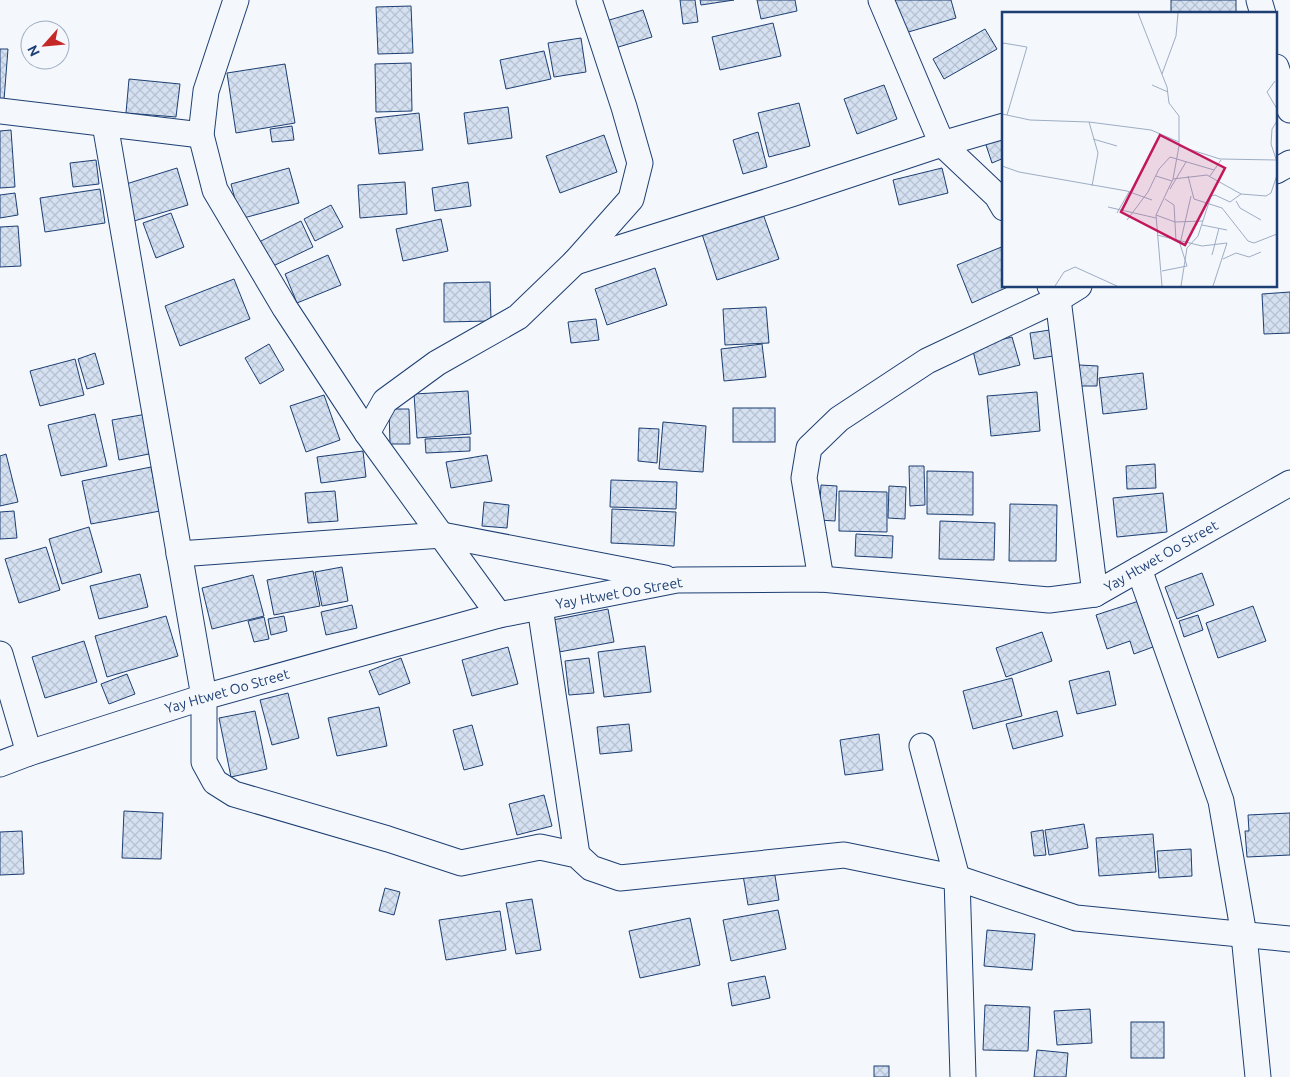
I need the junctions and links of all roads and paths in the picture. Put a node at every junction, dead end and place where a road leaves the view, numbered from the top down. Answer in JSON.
{"nodes":[{"id":1,"x":236,"y":0,"type":"edge"},
{"id":2,"x":590,"y":0,"type":"edge"},
{"id":3,"x":881,"y":0,"type":"edge"},
{"id":4,"x":1280,"y":73,"type":"edge"},
{"id":5,"x":1290,"y":110,"type":"edge"},
{"id":6,"x":0,"y":111,"type":"edge"},
{"id":7,"x":105,"y":124,"type":"junction"},
{"id":8,"x":1002,"y":127,"type":"edge"},
{"id":9,"x":201,"y":135,"type":"junction"},
{"id":10,"x":942,"y":144,"type":"junction"},
{"id":11,"x":1290,"y":163,"type":"edge"},
{"id":12,"x":1278,"y":170,"type":"edge"},
{"id":13,"x":1002,"y":205,"type":"edge"},
{"id":14,"x":575,"y":262,"type":"junction"},
{"id":15,"x":1071,"y":288,"type":"edge"},
{"id":16,"x":1054,"y":292,"type":"edge"},
{"id":17,"x":367,"y":433,"type":"junction"},
{"id":18,"x":1290,"y":483,"type":"edge"},
{"id":19,"x":442,"y":535,"type":"junction"},
{"id":20,"x":179,"y":554,"type":"junction"},
{"id":21,"x":1139,"y":569,"type":"junction"},
{"id":22,"x":821,"y":579,"type":"junction"},
{"id":23,"x":678,"y":580,"type":"junction"},
{"id":24,"x":1094,"y":594,"type":"junction"},
{"id":25,"x":540,"y":607,"type":"junction"},
{"id":26,"x":500,"y":615,"type":"junction"},
{"id":27,"x":0,"y":654,"type":"edge"},
{"id":28,"x":204,"y":697,"type":"junction"},
{"id":29,"x":922,"y":746,"type":"dead end"},
{"id":30,"x":29,"y":753,"type":"junction"},
{"id":31,"x":0,"y":764,"type":"edge"},
{"id":32,"x":577,"y":855,"type":"junction"},
{"id":33,"x":957,"y":878,"type":"junction"},
{"id":34,"x":1244,"y":934,"type":"junction"},
{"id":35,"x":1290,"y":939,"type":"edge"},
{"id":36,"x":963,"y":1077,"type":"edge"},
{"id":37,"x":1258,"y":1077,"type":"edge"}],
"edges":[{"from":1,"to":9,"type":"street"},
{"from":2,"to":14,"type":"street"},
{"from":3,"to":10,"type":"street"},
{"from":4,"to":5,"type":"street"},
{"from":6,"to":7,"type":"street"},
{"from":7,"to":9,"type":"street"},
{"from":7,"to":20,"type":"street"},
{"from":8,"to":10,"type":"street"},
{"from":9,"to":17,"type":"street"},
{"from":10,"to":13,"type":"street"},
{"from":10,"to":14,"type":"street"},
{"from":11,"to":12,"type":"street"},
{"from":14,"to":17,"type":"street"},
{"from":15,"to":16,"type":"street"},
{"from":16,"to":22,"type":"street"},
{"from":16,"to":24,"type":"street"},
{"from":17,"to":19,"type":"street"},
{"from":18,"to":21,"type":"street","name":"Yay Htwet Oo Street"},
{"from":19,"to":20,"type":"street"},
{"from":19,"to":23,"type":"street"},
{"from":19,"to":26,"type":"street"},
{"from":20,"to":28,"type":"street"},
{"from":21,"to":24,"type":"street","name":"Yay Htwet Oo Street"},
{"from":21,"to":34,"type":"street"},
{"from":22,"to":23,"type":"street","name":"Yay Htwet Oo Street"},
{"from":22,"to":24,"type":"street","name":"Yay Htwet Oo Street"},
{"from":23,"to":25,"type":"street","name":"Yay Htwet Oo Street"},
{"from":25,"to":26,"type":"street","name":"Yay Htwet Oo Street"},
{"from":25,"to":32,"type":"street"},
{"from":26,"to":28,"type":"street","name":"Yay Htwet Oo Street"},
{"from":27,"to":30,"type":"street"},
{"from":28,"to":30,"type":"street","name":"Yay Htwet Oo Street"},
{"from":28,"to":32,"type":"street"},
{"from":29,"to":33,"type":"street"},
{"from":30,"to":31,"type":"street","name":"Yay Htwet Oo Street"},
{"from":32,"to":33,"type":"street"},
{"from":33,"to":34,"type":"street"},
{"from":33,"to":36,"type":"street"},
{"from":34,"to":35,"type":"street"},
{"from":34,"to":37,"type":"street"}]}
